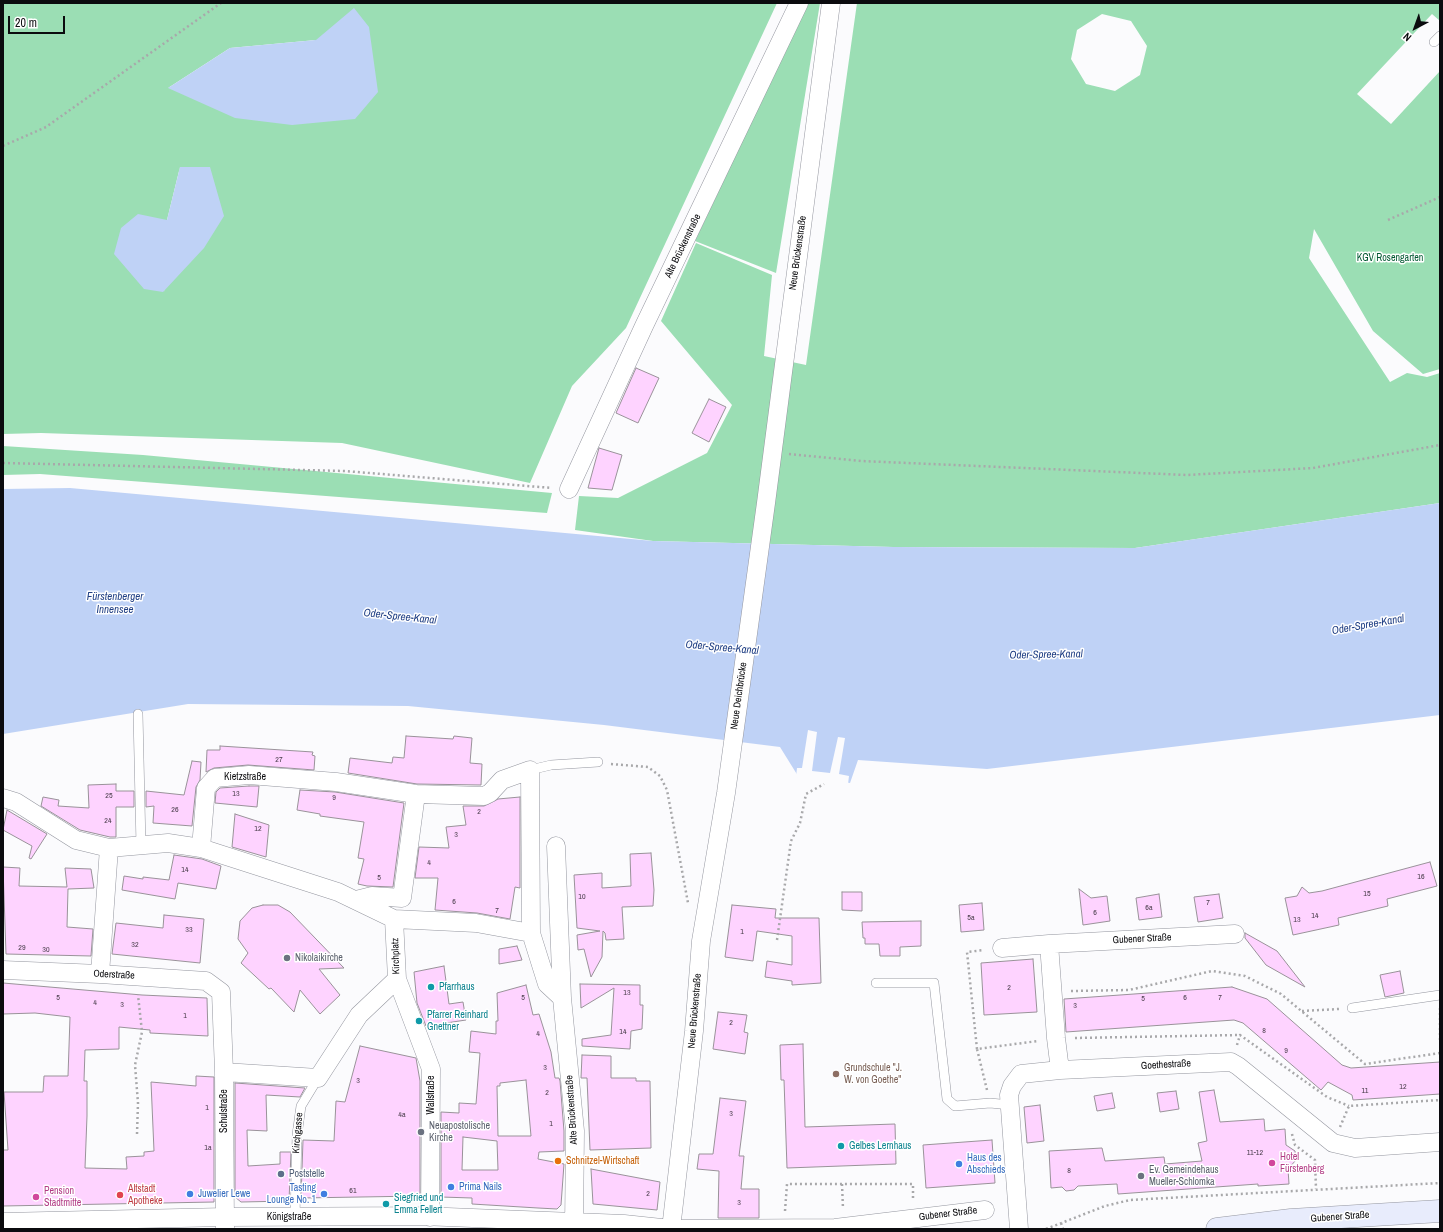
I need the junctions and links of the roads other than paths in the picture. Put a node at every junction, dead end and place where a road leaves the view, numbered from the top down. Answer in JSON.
{"nodes":[{"id":1,"x":799,"y":3,"type":"edge"},
{"id":2,"x":831,"y":3,"type":"edge"},
{"id":3,"x":569,"y":489,"type":"road end"},
{"id":4,"x":766,"y":503,"type":"joint"},
{"id":5,"x":138,"y":714,"type":"dead end"},
{"id":6,"x":598,"y":762,"type":"road end"},
{"id":7,"x":530,"y":770,"type":"junction"},
{"id":8,"x":726,"y":793,"type":"joint"},
{"id":9,"x":416,"y":794,"type":"junction"},
{"id":10,"x":3,"y":798,"type":"edge"},
{"id":11,"x":141,"y":846,"type":"junction"},
{"id":12,"x":556,"y":846,"type":"dead end"},
{"id":13,"x":109,"y":848,"type":"junction"},
{"id":14,"x":201,"y":848,"type":"junction"},
{"id":15,"x":356,"y":900,"type":"junction"},
{"id":16,"x":394,"y":919,"type":"junction"},
{"id":17,"x":531,"y":933,"type":"junction"},
{"id":18,"x":1235,"y":934,"type":"dead end"},
{"id":19,"x":1049,"y":944,"type":"junction"},
{"id":20,"x":1002,"y":948,"type":"road end"},
{"id":21,"x":3,"y":970,"type":"edge"},
{"id":22,"x":100,"y":974,"type":"junction"},
{"id":23,"x":397,"y":979,"type":"junction"},
{"id":24,"x":876,"y":983,"type":"dead end"},
{"id":25,"x":221,"y":992,"type":"joint"},
{"id":26,"x":1440,"y":995,"type":"edge"},
{"id":27,"x":562,"y":998,"type":"junction"},
{"id":28,"x":1352,"y":1008,"type":"road end"},
{"id":29,"x":1060,"y":1070,"type":"junction"},
{"id":30,"x":224,"y":1072,"type":"junction"},
{"id":31,"x":318,"y":1078,"type":"junction"},
{"id":32,"x":1010,"y":1105,"type":"junction"},
{"id":33,"x":1440,"y":1142,"type":"edge"},
{"id":34,"x":985,"y":1210,"type":"dead end"},
{"id":35,"x":1440,"y":1211,"type":"edge"},
{"id":36,"x":295,"y":1217,"type":"junction"},
{"id":37,"x":424,"y":1221,"type":"edge"},
{"id":38,"x":3,"y":1222,"type":"edge"},
{"id":39,"x":225,"y":1223,"type":"edge"},
{"id":40,"x":574,"y":1226,"type":"edge"},
{"id":41,"x":671,"y":1229,"type":"edge"},
{"id":42,"x":1020,"y":1229,"type":"edge"},
{"id":43,"x":1217,"y":1229,"type":"edge"}],
"edges":[{"from":1,"to":3,"type":"street","name":"Alte Brückenstraße"},
{"from":2,"to":4,"type":"street","name":"Neue Brückenstraße"},
{"from":4,"to":8,"type":"street","name":"Neue Deichbrücke"},
{"from":5,"to":11,"type":"lane"},
{"from":6,"to":7,"type":"lane"},
{"from":7,"to":9,"type":"street","name":"Kietzstraße"},
{"from":7,"to":17,"type":"street"},
{"from":8,"to":41,"type":"street","name":"Neue Brückenstraße"},
{"from":9,"to":14,"type":"street","name":"Kietzstraße"},
{"from":9,"to":15,"type":"street"},
{"from":10,"to":13,"type":"street"},
{"from":11,"to":13,"type":"street"},
{"from":11,"to":14,"type":"street"},
{"from":12,"to":27,"type":"street","name":"Alte Brückenstraße"},
{"from":13,"to":22,"type":"street"},
{"from":14,"to":15,"type":"street"},
{"from":15,"to":16,"type":"street"},
{"from":16,"to":17,"type":"street"},
{"from":16,"to":23,"type":"street","name":"Kirchplatz"},
{"from":17,"to":27,"type":"street"},
{"from":18,"to":19,"type":"street","name":"Gubener Straße"},
{"from":19,"to":20,"type":"street","name":"Gubener Straße"},
{"from":19,"to":29,"type":"street"},
{"from":21,"to":22,"type":"street","name":"Oderstraße"},
{"from":22,"to":25,"type":"street","name":"Oderstraße"},
{"from":23,"to":31,"type":"street","name":"Kirchplatz"},
{"from":23,"to":37,"type":"street","name":"Wallstraße"},
{"from":24,"to":32,"type":"lane"},
{"from":25,"to":30,"type":"street","name":"Schulstraße"},
{"from":26,"to":28,"type":"lane"},
{"from":27,"to":40,"type":"street","name":"Alte Brückenstraße"},
{"from":29,"to":32,"type":"street","name":"Goethestraße"},
{"from":29,"to":33,"type":"street","name":"Goethestraße"},
{"from":30,"to":31,"type":"street"},
{"from":30,"to":39,"type":"street","name":"Schulstraße"},
{"from":31,"to":36,"type":"lane","name":"Kirchgasse"},
{"from":32,"to":42,"type":"street","name":"Goethestraße"},
{"from":34,"to":41,"type":"street","name":"Gubener Straße"},
{"from":35,"to":43,"type":"main road","name":"Gubener Straße"},
{"from":36,"to":37,"type":"street","name":"Königstraße"},
{"from":36,"to":39,"type":"street","name":"Königstraße"},
{"from":37,"to":40,"type":"street","name":"Königstraße"},
{"from":38,"to":39,"type":"street","name":"Königstraße"},
{"from":40,"to":41,"type":"street","name":"Gubener Straße"}]}
